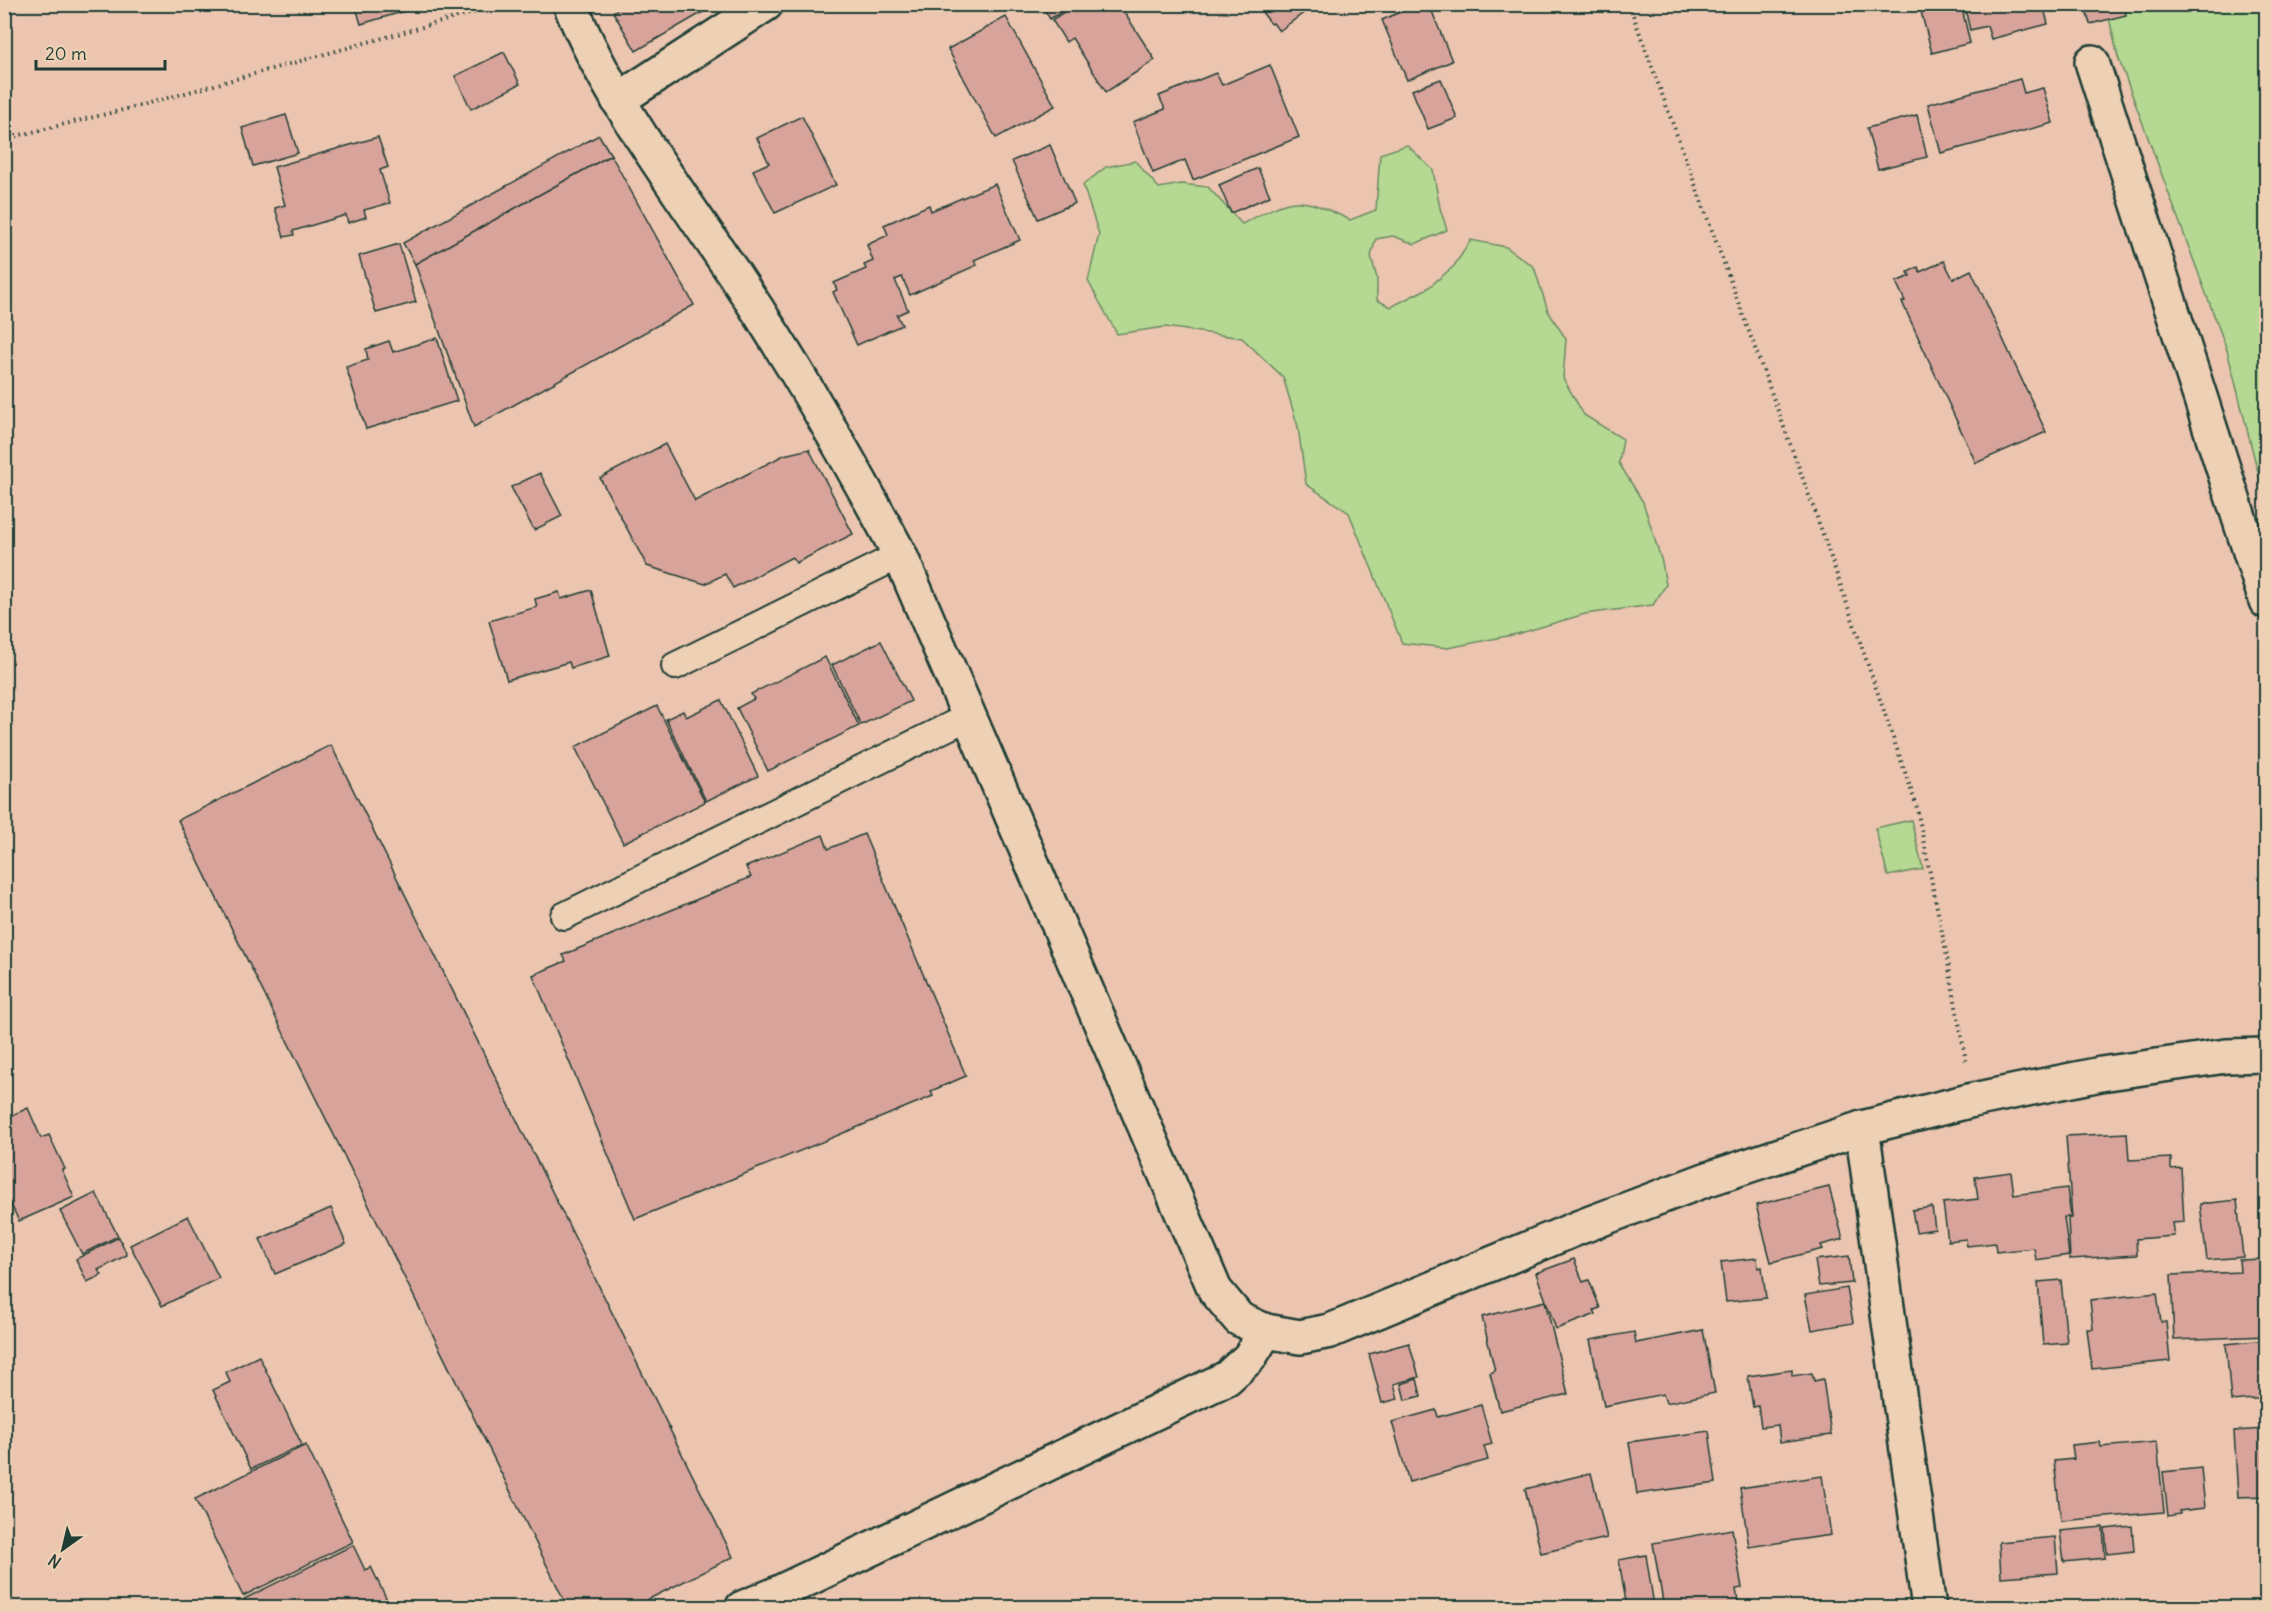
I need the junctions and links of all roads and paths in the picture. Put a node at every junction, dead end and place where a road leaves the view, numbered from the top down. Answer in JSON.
{"nodes":[{"id":1,"x":505,"y":4,"type":"edge"},
{"id":2,"x":570,"y":4,"type":"edge"},
{"id":3,"x":766,"y":4,"type":"edge"},
{"id":4,"x":1629,"y":4,"type":"edge"},
{"id":5,"x":2092,"y":62,"type":"dead end"},
{"id":6,"x":618,"y":100,"type":"junction"},
{"id":7,"x":4,"y":139,"type":"edge"},
{"id":8,"x":900,"y":555,"type":"junction"},
{"id":9,"x":2266,"y":601,"type":"edge"},
{"id":10,"x":675,"y":666,"type":"dead end"},
{"id":11,"x":970,"y":716,"type":"junction"},
{"id":12,"x":564,"y":916,"type":"dead end"},
{"id":13,"x":2266,"y":1055,"type":"edge"},
{"id":14,"x":1973,"y":1100,"type":"junction"},
{"id":15,"x":1862,"y":1128,"type":"junction"},
{"id":16,"x":1266,"y":1331,"type":"junction"},
{"id":17,"x":742,"y":1608,"type":"edge"},
{"id":18,"x":1929,"y":1608,"type":"edge"}],
"edges":[{"from":1,"to":7,"type":"path"},
{"from":2,"to":6,"type":"street"},
{"from":3,"to":6,"type":"street"},
{"from":4,"to":14,"type":"path"},
{"from":5,"to":9,"type":"street"},
{"from":6,"to":8,"type":"street"},
{"from":8,"to":10,"type":"lane"},
{"from":8,"to":11,"type":"street"},
{"from":11,"to":12,"type":"lane"},
{"from":11,"to":16,"type":"street"},
{"from":13,"to":14,"type":"street"},
{"from":14,"to":15,"type":"street"},
{"from":15,"to":16,"type":"street"},
{"from":15,"to":18,"type":"street"},
{"from":16,"to":17,"type":"street"}]}
